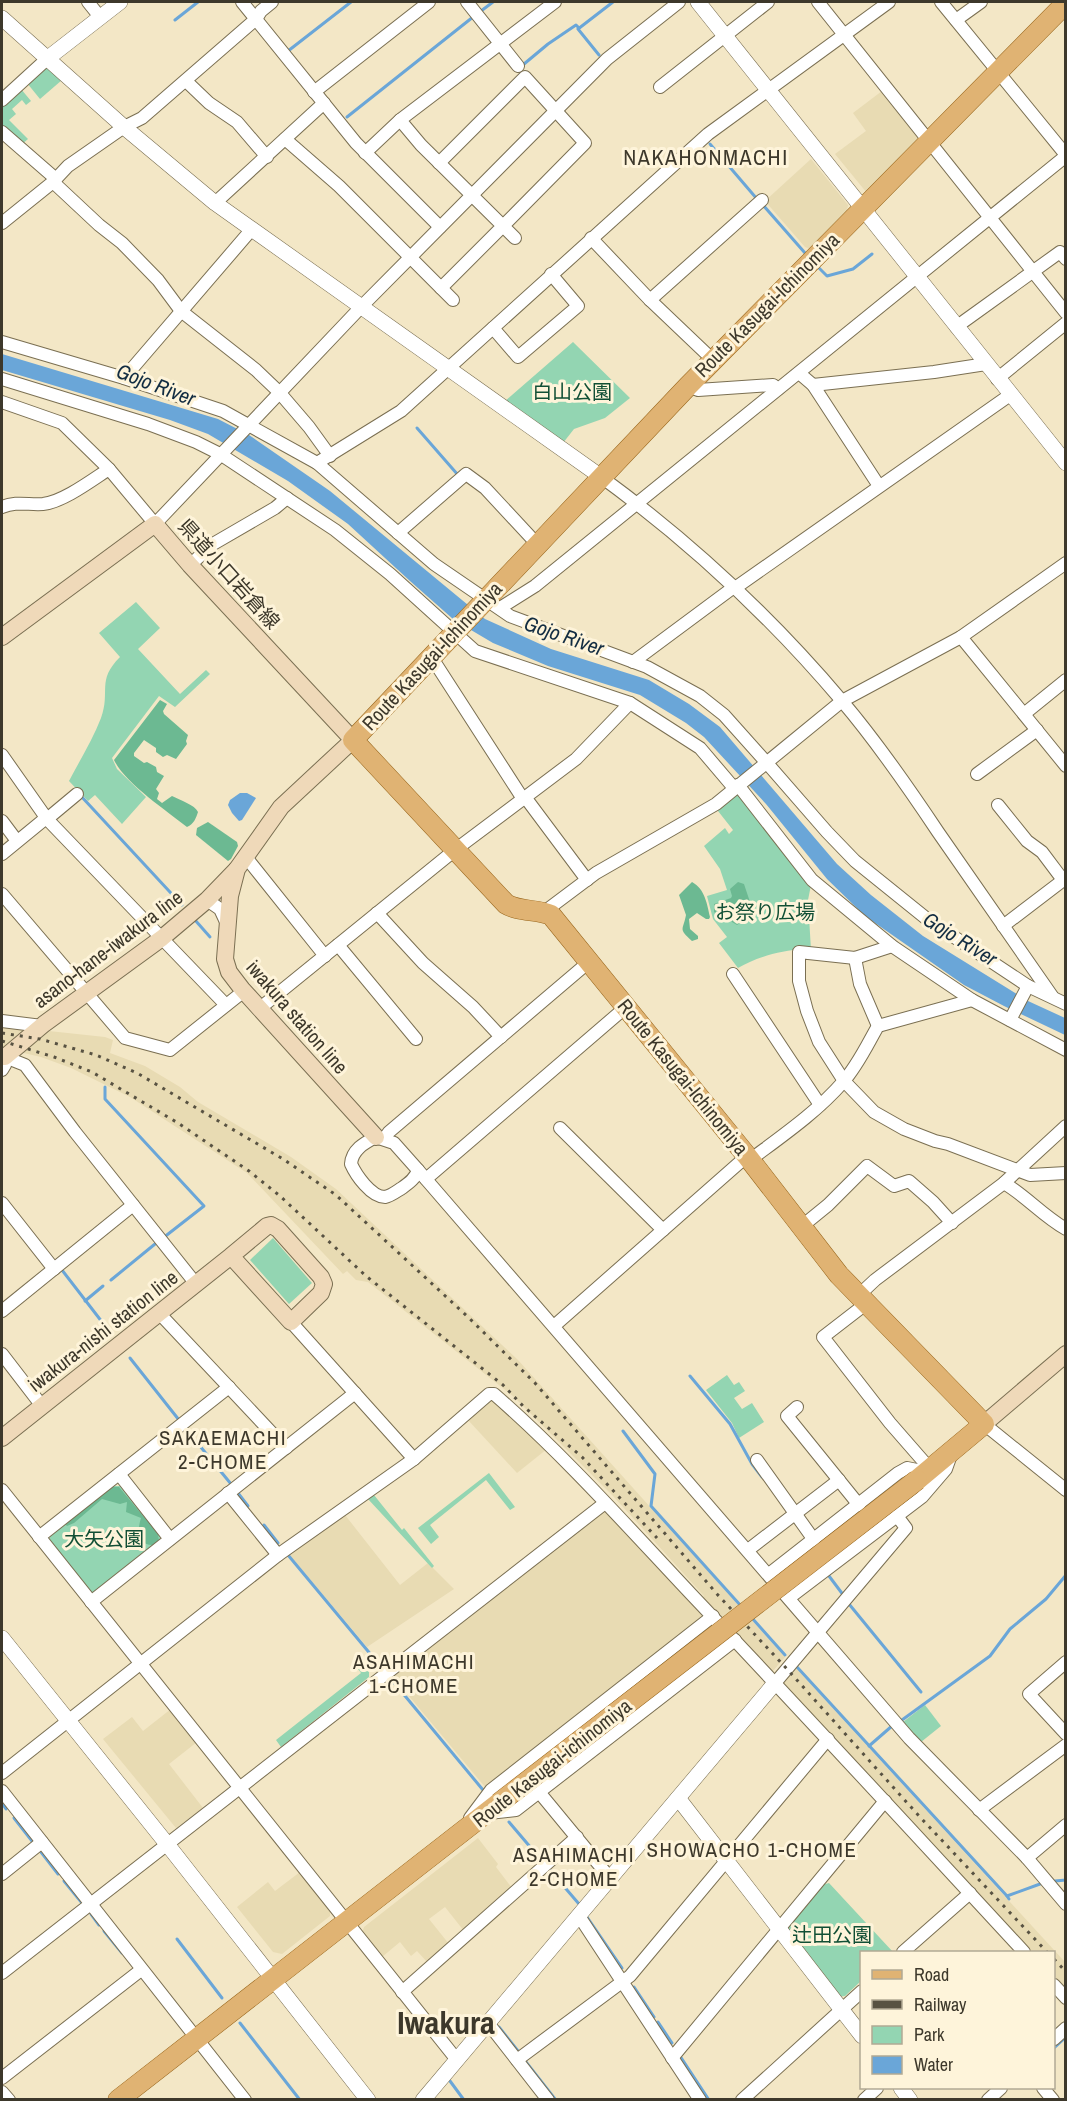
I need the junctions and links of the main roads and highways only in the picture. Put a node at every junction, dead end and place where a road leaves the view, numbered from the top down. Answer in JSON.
{"nodes":[{"id":1,"x":1065,"y":3,"type":"edge"},
{"id":2,"x":2,"y":637,"type":"edge"},
{"id":3,"x":353,"y":740,"type":"junction"},
{"id":4,"x":241,"y":863,"type":"junction"},
{"id":5,"x":3,"y":1061,"type":"edge"},
{"id":6,"x":380,"y":1138,"type":"road end"},
{"id":7,"x":231,"y":1256,"type":"junction"},
{"id":8,"x":1065,"y":1354,"type":"edge"},
{"id":9,"x":984,"y":1424,"type":"junction"},
{"id":10,"x":2,"y":1438,"type":"edge"},
{"id":11,"x":118,"y":2100,"type":"edge"}],
"edges":[{"from":1,"to":3,"type":"main road","name":"Route Kasugai-Ichinomiya"},
{"from":2,"to":3,"type":"main road","name":"県道小口岩倉線"},
{"from":3,"to":4,"type":"main road","name":"iwakura station line"},
{"from":3,"to":9,"type":"main road","name":"Route Kasugai-Ichinomiya"},
{"from":4,"to":5,"type":"main road","name":"asano-hane-iwakura line"},
{"from":4,"to":6,"type":"main road","name":"iwakura station line"},
{"from":7,"to":7,"type":"main road","name":"iwakura-nishi station line"},
{"from":7,"to":10,"type":"main road","name":"iwakura-nishi station line"},
{"from":8,"to":9,"type":"main road"},
{"from":9,"to":11,"type":"main road","name":"Route Kasugai-ichinomiya","bridge":true}]}
